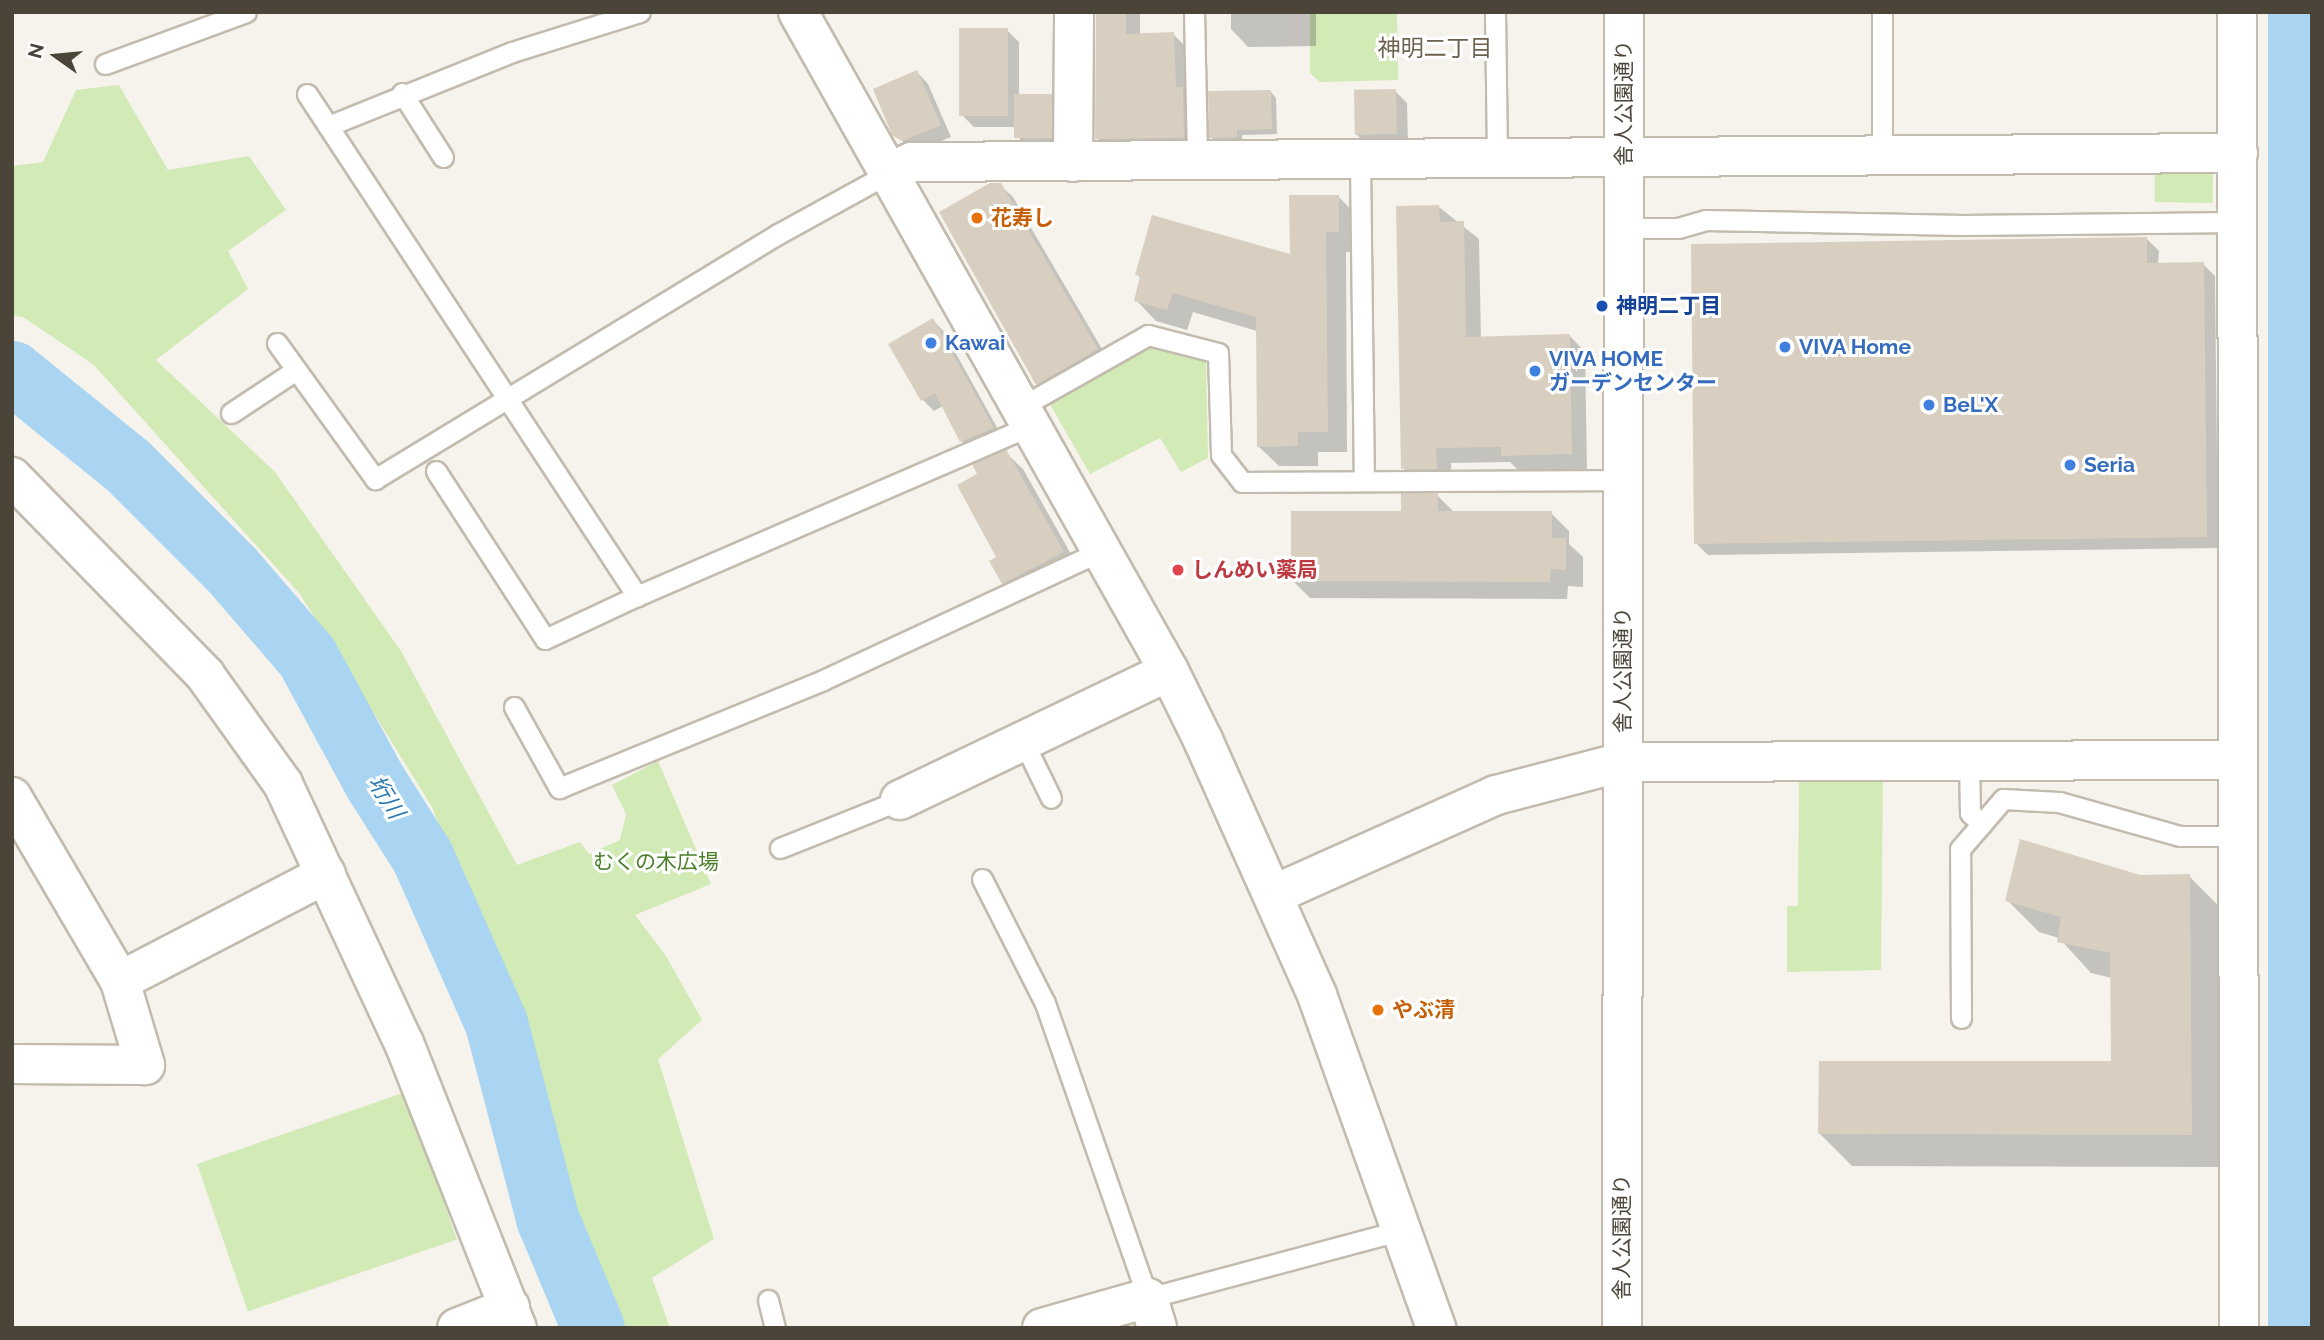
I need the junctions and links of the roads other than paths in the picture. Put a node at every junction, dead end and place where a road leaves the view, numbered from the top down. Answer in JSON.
{"nodes":[{"id":1,"x":246,"y":12,"type":"edge"},
{"id":2,"x":640,"y":12,"type":"edge"},
{"id":3,"x":798,"y":12,"type":"edge"},
{"id":4,"x":1074,"y":12,"type":"edge"},
{"id":5,"x":1194,"y":12,"type":"edge"},
{"id":6,"x":1495,"y":12,"type":"edge"},
{"id":7,"x":1624,"y":12,"type":"edge"},
{"id":8,"x":1882,"y":12,"type":"edge"},
{"id":9,"x":2237,"y":12,"type":"edge"},
{"id":10,"x":105,"y":64,"type":"dead end"},
{"id":11,"x":402,"y":93,"type":"junction"},
{"id":12,"x":307,"y":94,"type":"dead end"},
{"id":13,"x":328,"y":126,"type":"junction"},
{"id":14,"x":1882,"y":152,"type":"junction"},
{"id":15,"x":2238,"y":153,"type":"junction"},
{"id":16,"x":443,"y":157,"type":"dead end"},
{"id":17,"x":1624,"y":159,"type":"junction"},
{"id":18,"x":1360,"y":160,"type":"junction"},
{"id":19,"x":1497,"y":161,"type":"junction"},
{"id":20,"x":1073,"y":162,"type":"junction"},
{"id":21,"x":1197,"y":162,"type":"junction"},
{"id":22,"x":889,"y":173,"type":"junction"},
{"id":23,"x":2238,"y":222,"type":"junction"},
{"id":24,"x":1624,"y":228,"type":"junction"},
{"id":25,"x":277,"y":343,"type":"dead end"},
{"id":26,"x":296,"y":370,"type":"junction"},
{"id":27,"x":508,"y":395,"type":"junction"},
{"id":28,"x":231,"y":413,"type":"dead end"},
{"id":29,"x":1024,"y":417,"type":"junction"},
{"id":30,"x":436,"y":471,"type":"dead end"},
{"id":31,"x":12,"y":477,"type":"edge"},
{"id":32,"x":1622,"y":480,"type":"junction"},
{"id":33,"x":1364,"y":481,"type":"junction"},
{"id":34,"x":1101,"y":551,"type":"junction"},
{"id":35,"x":637,"y":596,"type":"junction"},
{"id":36,"x":1169,"y":671,"type":"junction"},
{"id":37,"x":514,"y":707,"type":"dead end"},
{"id":38,"x":1024,"y":743,"type":"junction"},
{"id":39,"x":2237,"y":760,"type":"junction"},
{"id":40,"x":1969,"y":761,"type":"junction"},
{"id":41,"x":1623,"y":762,"type":"junction"},
{"id":42,"x":12,"y":797,"type":"edge"},
{"id":43,"x":1051,"y":798,"type":"dead end"},
{"id":44,"x":900,"y":800,"type":"joint"},
{"id":45,"x":1982,"y":824,"type":"junction"},
{"id":46,"x":2238,"y":836,"type":"junction"},
{"id":47,"x":780,"y":848,"type":"dead end"},
{"id":48,"x":326,"y":874,"type":"junction"},
{"id":49,"x":982,"y":879,"type":"dead end"},
{"id":50,"x":1275,"y":894,"type":"junction"},
{"id":51,"x":120,"y":981,"type":"junction"},
{"id":52,"x":1961,"y":1018,"type":"dead end"},
{"id":53,"x":12,"y":1064,"type":"edge"},
{"id":54,"x":1402,"y":1230,"type":"junction"},
{"id":55,"x":768,"y":1300,"type":"dead end"},
{"id":56,"x":1153,"y":1313,"type":"edge"},
{"id":57,"x":514,"y":1317,"type":"edge"},
{"id":58,"x":457,"y":1328,"type":"edge"},
{"id":59,"x":775,"y":1328,"type":"edge"},
{"id":60,"x":1042,"y":1328,"type":"edge"},
{"id":61,"x":1436,"y":1328,"type":"edge"},
{"id":62,"x":1622,"y":1328,"type":"edge"},
{"id":63,"x":2239,"y":1328,"type":"edge"}],
"edges":[{"from":1,"to":10,"type":"lane"},
{"from":2,"to":11,"type":"lane"},
{"from":3,"to":22,"type":"street"},
{"from":4,"to":20,"type":"street"},
{"from":5,"to":21,"type":"lane"},
{"from":6,"to":19,"type":"lane"},
{"from":7,"to":17,"type":"street","name":"舎人公園通り"},
{"from":8,"to":14,"type":"lane"},
{"from":9,"to":15,"type":"street"},
{"from":11,"to":13,"type":"lane"},
{"from":11,"to":16,"type":"lane"},
{"from":12,"to":13,"type":"lane"},
{"from":13,"to":27,"type":"lane"},
{"from":14,"to":15,"type":"street"},
{"from":14,"to":17,"type":"street"},
{"from":15,"to":23,"type":"street"},
{"from":17,"to":19,"type":"street"},
{"from":17,"to":24,"type":"street","name":"舎人公園通り"},
{"from":18,"to":19,"type":"street"},
{"from":18,"to":21,"type":"street"},
{"from":18,"to":33,"type":"lane"},
{"from":20,"to":21,"type":"street"},
{"from":20,"to":22,"type":"street"},
{"from":22,"to":27,"type":"lane"},
{"from":22,"to":29,"type":"street"},
{"from":23,"to":24,"type":"lane"},
{"from":23,"to":39,"type":"street"},
{"from":24,"to":32,"type":"street","name":"舎人公園通り"},
{"from":25,"to":26,"type":"lane"},
{"from":26,"to":27,"type":"lane"},
{"from":26,"to":28,"type":"lane"},
{"from":27,"to":35,"type":"lane"},
{"from":29,"to":33,"type":"lane"},
{"from":29,"to":34,"type":"street"},
{"from":29,"to":35,"type":"lane"},
{"from":30,"to":35,"type":"lane"},
{"from":31,"to":48,"type":"street"},
{"from":32,"to":33,"type":"lane"},
{"from":32,"to":41,"type":"street","name":"舎人公園通り"},
{"from":34,"to":36,"type":"street"},
{"from":34,"to":37,"type":"lane"},
{"from":36,"to":38,"type":"street"},
{"from":36,"to":50,"type":"street"},
{"from":38,"to":43,"type":"lane"},
{"from":38,"to":44,"type":"street"},
{"from":39,"to":40,"type":"street"},
{"from":39,"to":46,"type":"street"},
{"from":40,"to":41,"type":"street"},
{"from":40,"to":45,"type":"lane"},
{"from":41,"to":50,"type":"street"},
{"from":41,"to":62,"type":"street","name":"舎人公園通り"},
{"from":42,"to":51,"type":"street"},
{"from":44,"to":47,"type":"lane"},
{"from":45,"to":46,"type":"lane"},
{"from":45,"to":52,"type":"lane"},
{"from":46,"to":63,"type":"street"},
{"from":48,"to":51,"type":"street"},
{"from":48,"to":57,"type":"street"},
{"from":49,"to":56,"type":"lane"},
{"from":50,"to":54,"type":"street"},
{"from":51,"to":53,"type":"street"},
{"from":54,"to":56,"type":"lane"},
{"from":54,"to":61,"type":"street"},
{"from":55,"to":59,"type":"lane"},
{"from":56,"to":60,"type":"street"},
{"from":57,"to":58,"type":"street"}]}
